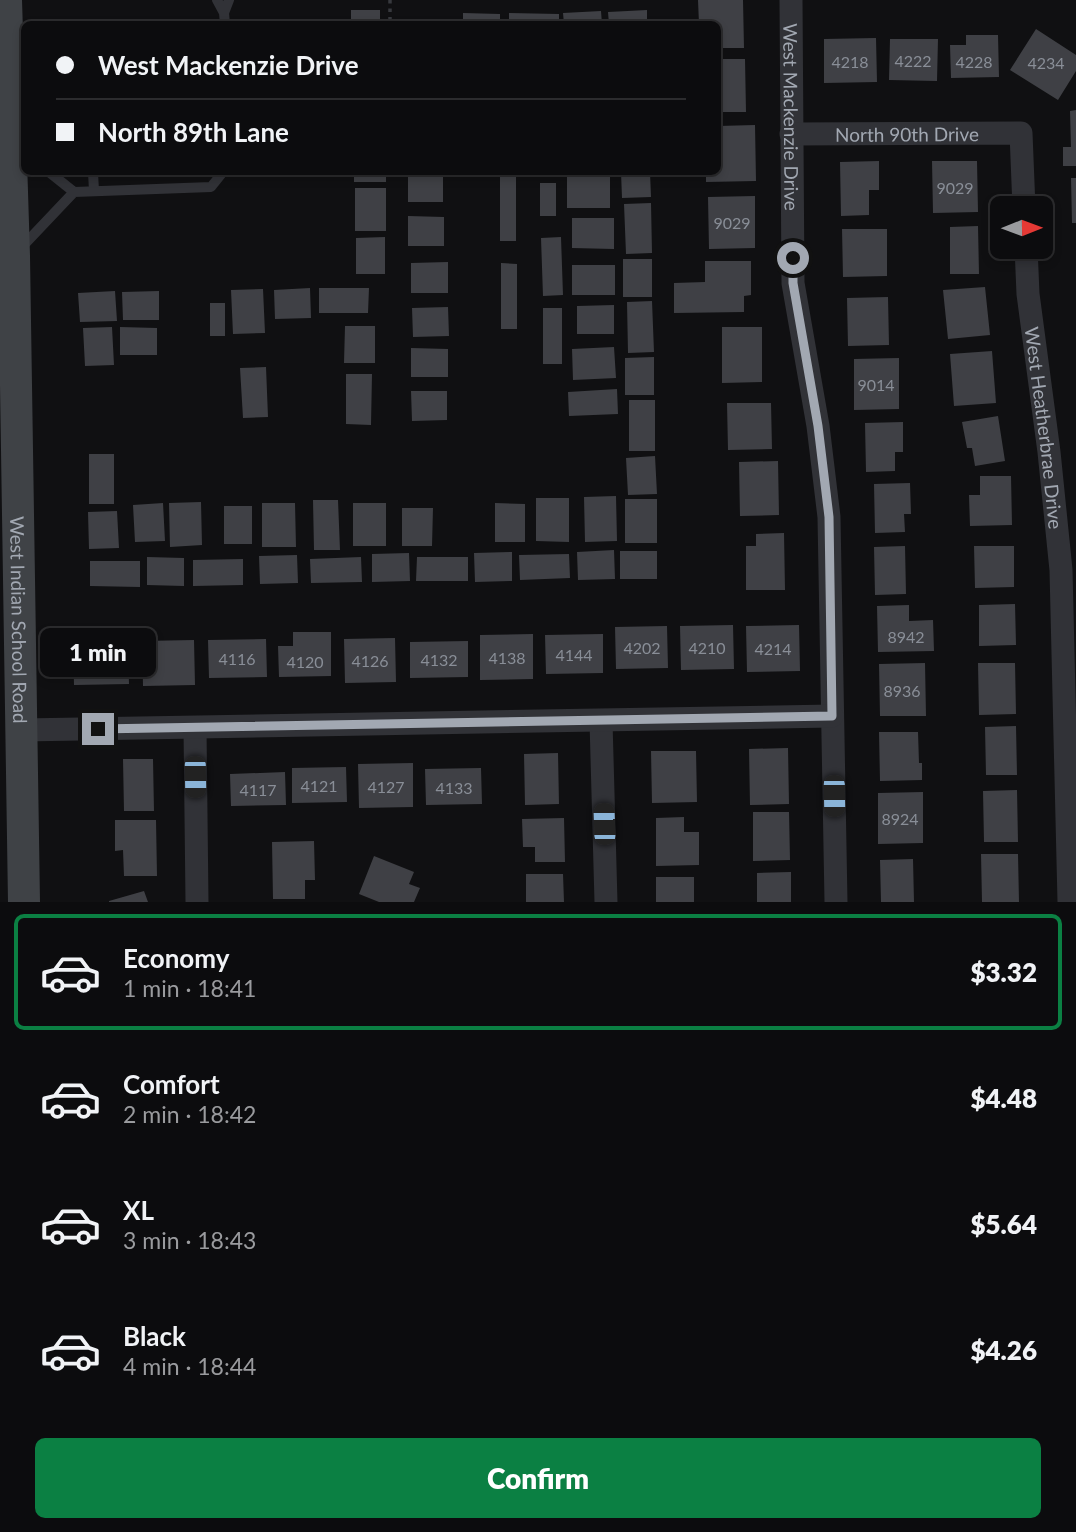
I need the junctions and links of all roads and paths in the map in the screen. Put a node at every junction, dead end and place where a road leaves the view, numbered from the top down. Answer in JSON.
{"nodes":[{"id":1,"x":6,"y":0,"type":"edge"},
{"id":2,"x":217,"y":0,"type":"edge"},
{"id":3,"x":229,"y":0,"type":"edge"},
{"id":4,"x":390,"y":0,"type":"edge"},
{"id":5,"x":791,"y":0,"type":"edge"},
{"id":6,"x":225,"y":19,"type":"edge"},
{"id":7,"x":390,"y":21,"type":"edge"},
{"id":8,"x":791,"y":134,"type":"junction"},
{"id":9,"x":17,"y":150,"type":"edge"},
{"id":10,"x":53,"y":175,"type":"edge"},
{"id":11,"x":93,"y":175,"type":"edge"},
{"id":12,"x":221,"y":175,"type":"edge"},
{"id":13,"x":94,"y":191,"type":"junction"},
{"id":14,"x":74,"y":192,"type":"junction"},
{"id":15,"x":1024,"y":196,"type":"edge"},
{"id":16,"x":14,"y":256,"type":"junction"},
{"id":17,"x":1027,"y":259,"type":"edge"},
{"id":18,"x":832,"y":716,"type":"junction"},
{"id":19,"x":601,"y":721,"type":"junction"},
{"id":20,"x":195,"y":727,"type":"junction"},
{"id":21,"x":22,"y":730,"type":"junction"},
{"id":22,"x":24,"y":902,"type":"edge"},
{"id":23,"x":197,"y":902,"type":"edge"},
{"id":24,"x":606,"y":902,"type":"edge"},
{"id":25,"x":836,"y":902,"type":"edge"},
{"id":26,"x":1069,"y":902,"type":"edge"}],
"edges":[{"from":1,"to":9,"type":"main road","name":"West Indian School Road"},
{"from":2,"to":6,"type":"lane"},
{"from":3,"to":6,"type":"lane"},
{"from":4,"to":7,"type":"path"},
{"from":5,"to":8,"type":"street","name":"West Mackenzie Drive"},
{"from":8,"to":15,"type":"street","name":"North 90th Drive"},
{"from":8,"to":18,"type":"street","name":"West Mackenzie Drive"},
{"from":9,"to":16,"type":"main road","name":"West Indian School Road"},
{"from":10,"to":14,"type":"lane"},
{"from":11,"to":13,"type":"lane"},
{"from":12,"to":13,"type":"lane"},
{"from":13,"to":14,"type":"lane"},
{"from":14,"to":16,"type":"lane"},
{"from":16,"to":21,"type":"main road","name":"West Indian School Road"},
{"from":17,"to":26,"type":"street","name":"West Heatherbrae Drive"},
{"from":18,"to":19,"type":"street"},
{"from":18,"to":25,"type":"street","name":"West Mackenzie Drive"},
{"from":19,"to":20,"type":"street"},
{"from":19,"to":24,"type":"street"},
{"from":20,"to":21,"type":"street"},
{"from":20,"to":23,"type":"street"},
{"from":21,"to":22,"type":"main road","name":"West Indian School Road"}]}
